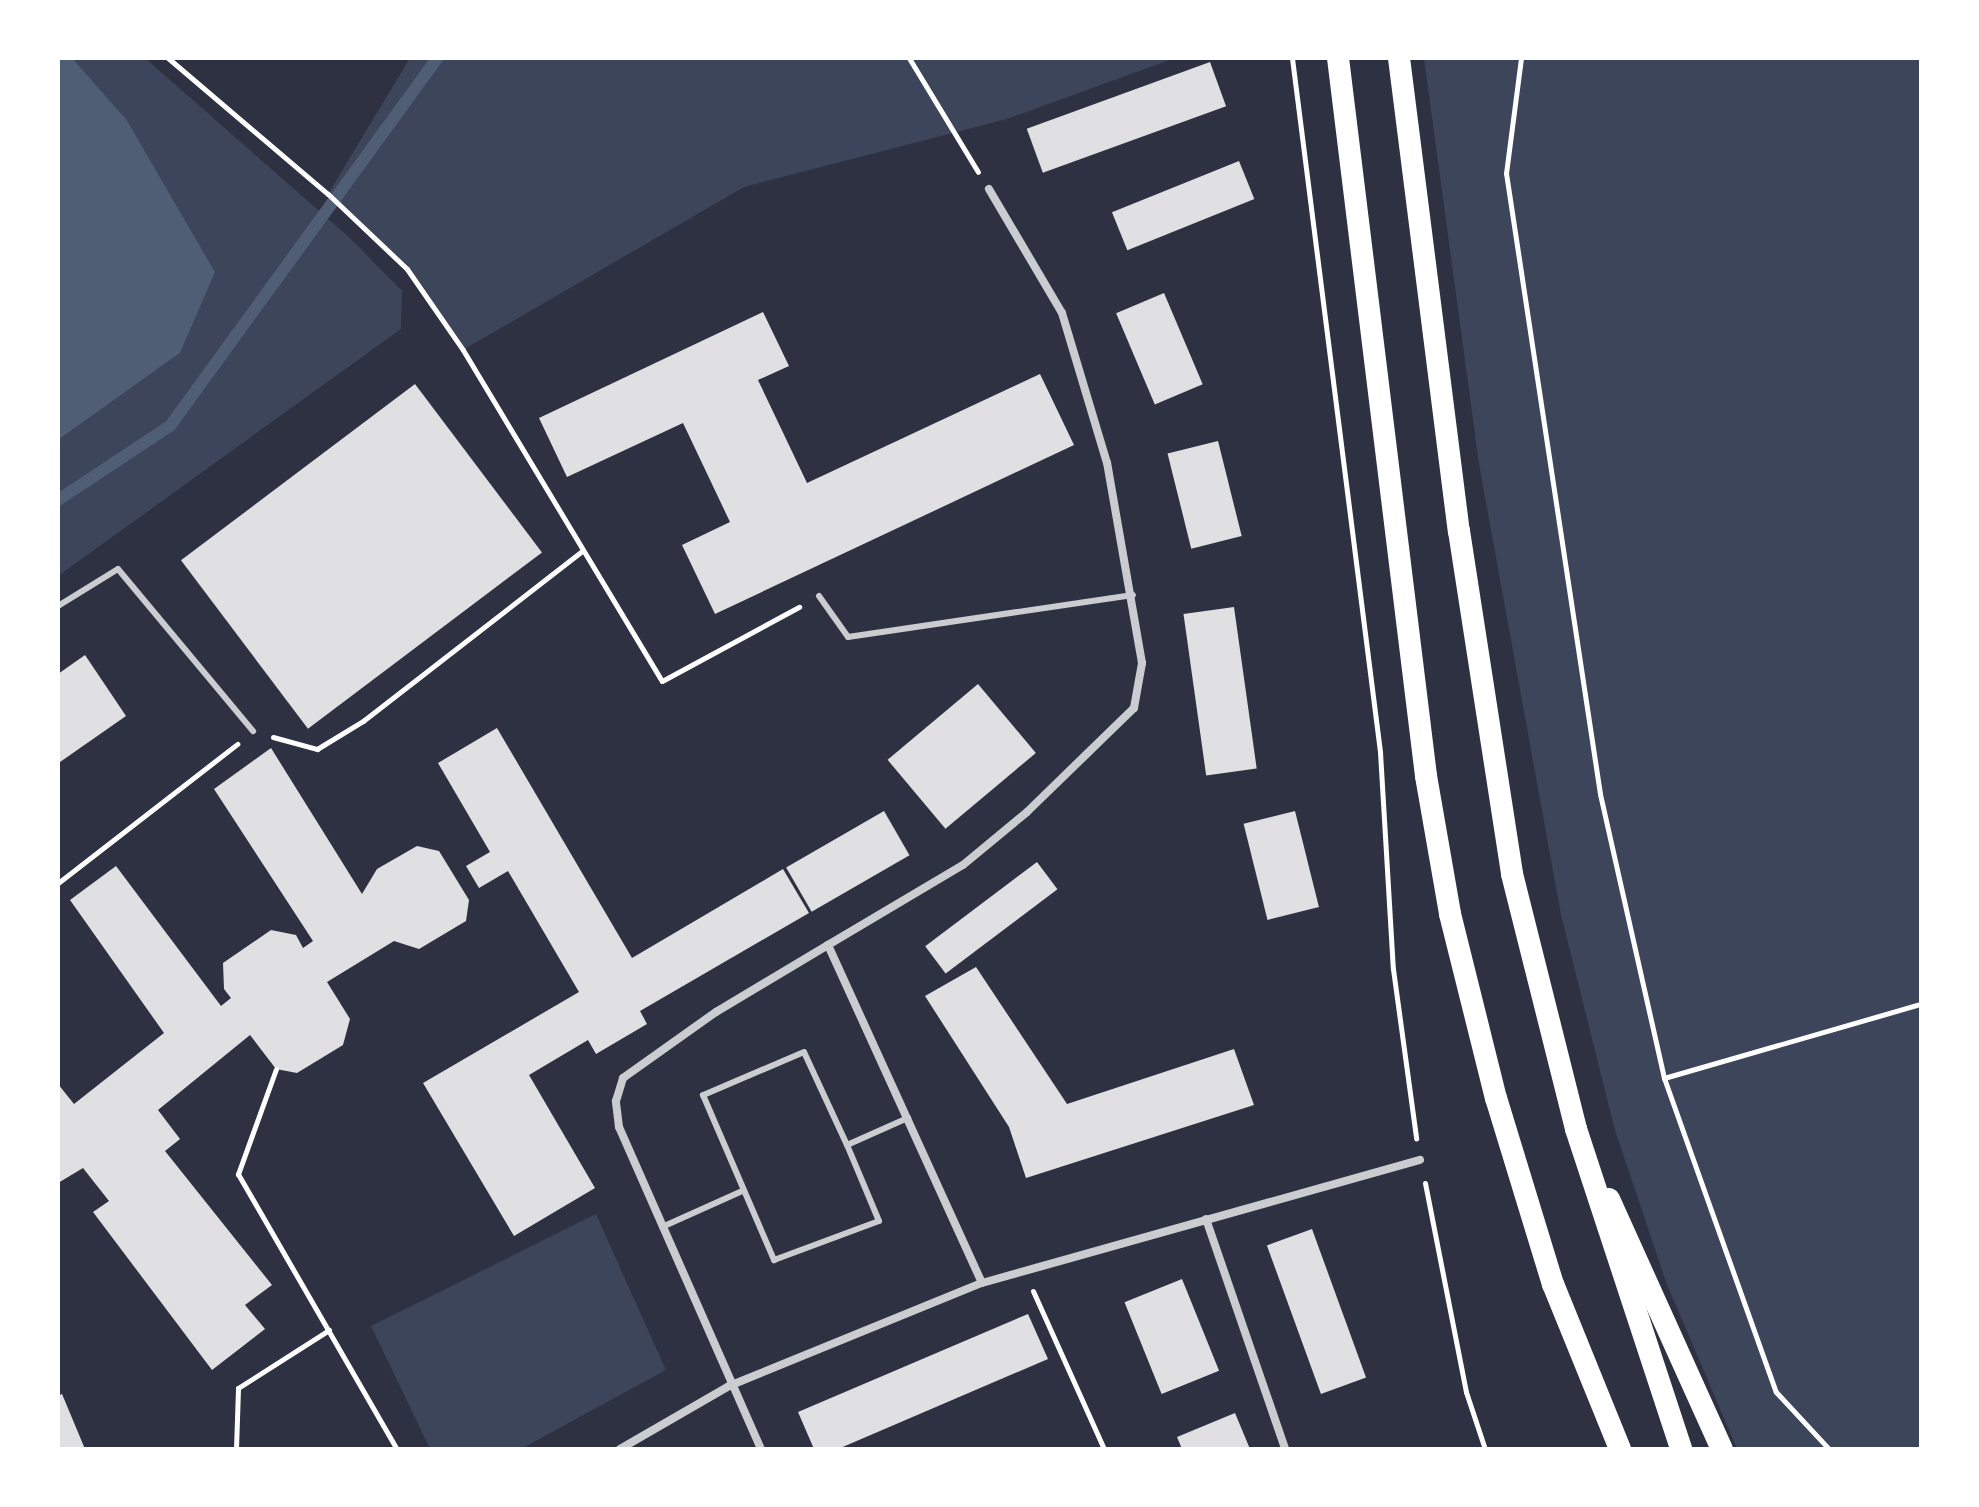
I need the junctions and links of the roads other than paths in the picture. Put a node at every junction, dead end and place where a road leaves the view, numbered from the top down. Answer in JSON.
{"nodes":[{"id":1,"x":1338,"y":58,"type":"edge"},
{"id":2,"x":1399,"y":58,"type":"edge"},
{"id":3,"x":989,"y":189,"type":"road end"},
{"id":4,"x":1133,"y":595,"type":"junction"},
{"id":5,"x":819,"y":596,"type":"road end"},
{"id":6,"x":58,"y":606,"type":"edge"},
{"id":7,"x":253,"y":731,"type":"road end"},
{"id":8,"x":828,"y":945,"type":"junction"},
{"id":9,"x":908,"y":1118,"type":"junction"},
{"id":10,"x":1576,"y":1129,"type":"junction"},
{"id":11,"x":847,"y":1145,"type":"junction"},
{"id":12,"x":1420,"y":1160,"type":"road end"},
{"id":13,"x":742,"y":1191,"type":"junction"},
{"id":14,"x":1206,"y":1219,"type":"junction"},
{"id":15,"x":662,"y":1227,"type":"junction"},
{"id":16,"x":982,"y":1283,"type":"junction"},
{"id":17,"x":729,"y":1386,"type":"junction"},
{"id":18,"x":620,"y":1449,"type":"edge"},
{"id":19,"x":761,"y":1449,"type":"edge"},
{"id":20,"x":1285,"y":1449,"type":"edge"},
{"id":21,"x":1620,"y":1449,"type":"edge"},
{"id":22,"x":1681,"y":1449,"type":"edge"},
{"id":23,"x":1722,"y":1449,"type":"edge"}],
"edges":[{"from":1,"to":21,"type":"highway"},
{"from":2,"to":10,"type":"highway"},
{"from":3,"to":4,"type":"street"},
{"from":4,"to":5,"type":"lane"},
{"from":4,"to":8,"type":"street"},
{"from":6,"to":7,"type":"lane"},
{"from":8,"to":9,"type":"street"},
{"from":8,"to":15,"type":"street"},
{"from":9,"to":11,"type":"lane"},
{"from":9,"to":16,"type":"street"},
{"from":10,"to":22,"type":"highway"},
{"from":10,"to":23,"type":"highway"},
{"from":11,"to":13,"type":"lane"},
{"from":11,"to":13,"type":"lane"},
{"from":12,"to":14,"type":"street"},
{"from":13,"to":15,"type":"lane"},
{"from":14,"to":16,"type":"street"},
{"from":14,"to":20,"type":"street"},
{"from":15,"to":17,"type":"street"},
{"from":16,"to":17,"type":"street"},
{"from":17,"to":18,"type":"street"},
{"from":17,"to":19,"type":"street"}]}
